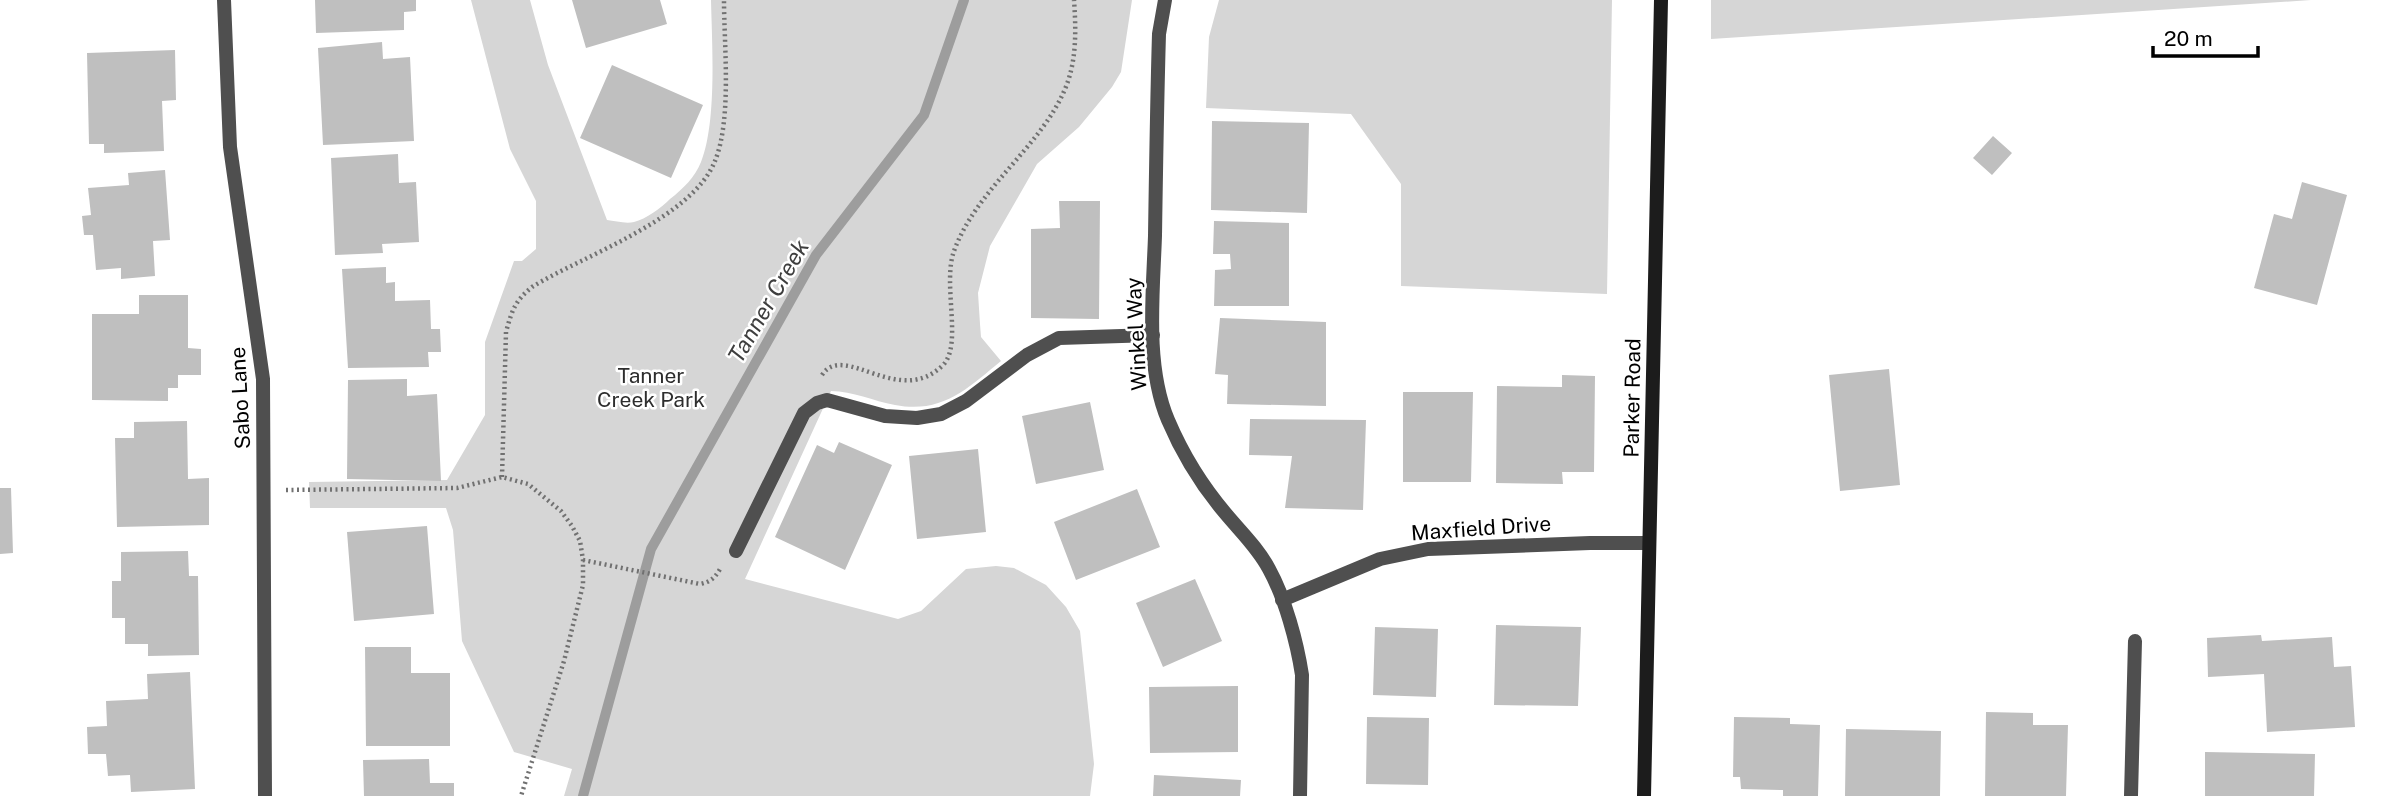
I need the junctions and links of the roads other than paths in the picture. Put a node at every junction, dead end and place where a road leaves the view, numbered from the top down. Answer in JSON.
{"nodes":[{"id":1,"x":224,"y":0,"type":"edge"},
{"id":2,"x":1165,"y":0,"type":"edge"},
{"id":3,"x":1661,"y":0,"type":"edge"},
{"id":4,"x":1153,"y":335,"type":"junction"},
{"id":5,"x":1649,"y":542,"type":"junction"},
{"id":6,"x":736,"y":551,"type":"road end"},
{"id":7,"x":1282,"y":600,"type":"junction"},
{"id":8,"x":2135,"y":641,"type":"dead end"},
{"id":9,"x":265,"y":796,"type":"edge"},
{"id":10,"x":1300,"y":796,"type":"edge"},
{"id":11,"x":1644,"y":796,"type":"edge"},
{"id":12,"x":2131,"y":796,"type":"edge"}],
"edges":[{"from":1,"to":9,"type":"street","name":"Sabo Lane"},
{"from":2,"to":4,"type":"street","name":"Winkel Way"},
{"from":3,"to":5,"type":"street","name":"Parker Road"},
{"from":4,"to":6,"type":"street"},
{"from":4,"to":7,"type":"street","name":"Winkel Way"},
{"from":5,"to":7,"type":"street","name":"Maxfield Drive"},
{"from":5,"to":11,"type":"street","name":"Parker Road"},
{"from":7,"to":10,"type":"street","name":"Winkel Way"},
{"from":8,"to":12,"type":"street"}]}
